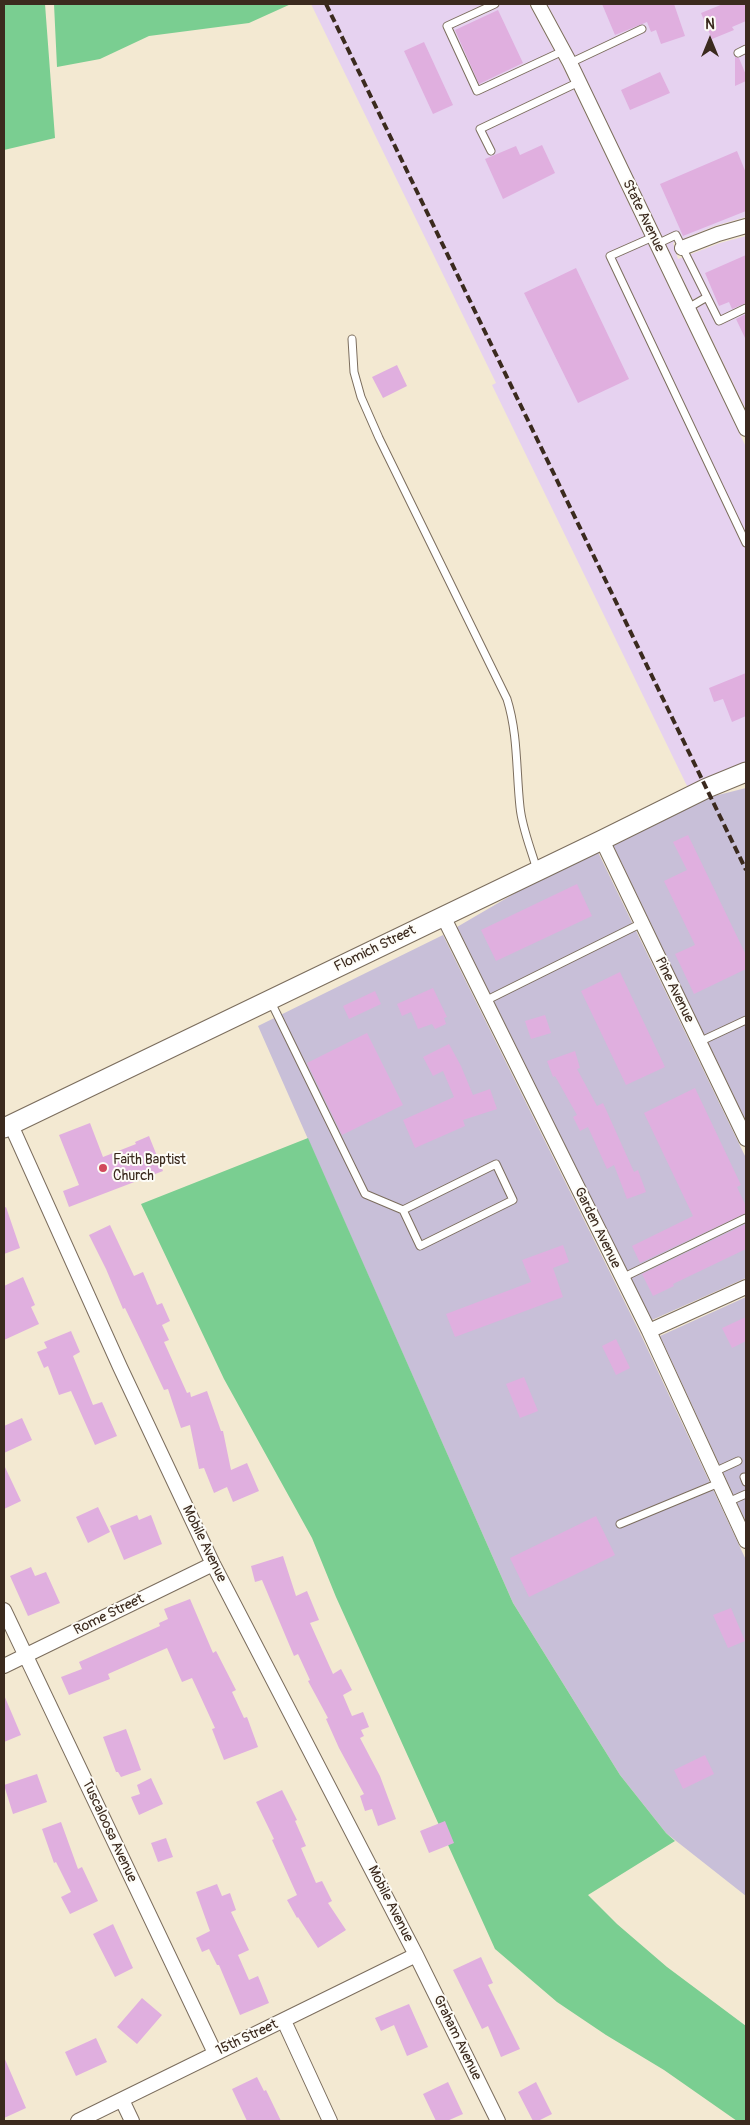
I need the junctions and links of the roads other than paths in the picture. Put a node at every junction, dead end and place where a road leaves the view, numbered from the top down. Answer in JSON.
{"nodes":[{"id":1,"x":495,"y":4,"type":"edge"},
{"id":2,"x":538,"y":4,"type":"edge"},
{"id":3,"x":642,"y":29,"type":"dead end"},
{"id":4,"x":746,"y":49,"type":"edge"},
{"id":5,"x":738,"y":52,"type":"dead end"},
{"id":6,"x":566,"y":57,"type":"junction"},
{"id":7,"x":579,"y":82,"type":"junction"},
{"id":8,"x":491,"y":151,"type":"dead end"},
{"id":9,"x":746,"y":226,"type":"edge"},
{"id":10,"x":655,"y":240,"type":"junction"},
{"id":11,"x":682,"y":248,"type":"junction"},
{"id":12,"x":707,"y":298,"type":"junction"},
{"id":13,"x":688,"y":308,"type":"junction"},
{"id":14,"x":746,"y":308,"type":"edge"},
{"id":15,"x":352,"y":338,"type":"dead end"},
{"id":16,"x":745,"y":424,"type":"edge"},
{"id":17,"x":746,"y":543,"type":"edge"},
{"id":18,"x":746,"y":772,"type":"edge"},
{"id":19,"x":602,"y":840,"type":"junction"},
{"id":20,"x":538,"y":871,"type":"junction"},
{"id":21,"x":443,"y":916,"type":"junction"},
{"id":22,"x":642,"y":923,"type":"junction"},
{"id":23,"x":270,"y":1000,"type":"junction"},
{"id":24,"x":485,"y":1001,"type":"junction"},
{"id":25,"x":746,"y":1020,"type":"edge"},
{"id":26,"x":699,"y":1042,"type":"junction"},
{"id":27,"x":8,"y":1126,"type":"edge"},
{"id":28,"x":746,"y":1139,"type":"edge"},
{"id":29,"x":403,"y":1210,"type":"junction"},
{"id":30,"x":746,"y":1218,"type":"edge"},
{"id":31,"x":622,"y":1278,"type":"junction"},
{"id":32,"x":746,"y":1287,"type":"edge"},
{"id":33,"x":649,"y":1332,"type":"junction"},
{"id":34,"x":738,"y":1461,"type":"dead end"},
{"id":35,"x":717,"y":1478,"type":"junction"},
{"id":36,"x":746,"y":1494,"type":"edge"},
{"id":37,"x":728,"y":1502,"type":"junction"},
{"id":38,"x":620,"y":1524,"type":"dead end"},
{"id":39,"x":743,"y":1524,"type":"edge"},
{"id":40,"x":746,"y":1541,"type":"edge"},
{"id":41,"x":213,"y":1564,"type":"junction"},
{"id":42,"x":4,"y":1610,"type":"edge"},
{"id":43,"x":26,"y":1656,"type":"junction"},
{"id":44,"x":4,"y":1666,"type":"edge"},
{"id":45,"x":416,"y":1955,"type":"junction"},
{"id":46,"x":284,"y":2021,"type":"junction"},
{"id":47,"x":215,"y":2053,"type":"junction"},
{"id":48,"x":122,"y":2100,"type":"junction"},
{"id":49,"x":78,"y":2121,"type":"edge"},
{"id":50,"x":132,"y":2121,"type":"edge"},
{"id":51,"x":330,"y":2121,"type":"edge"},
{"id":52,"x":498,"y":2121,"type":"edge"}],
"edges":[{"from":1,"to":6,"type":"lane"},
{"from":2,"to":6,"type":"street","name":"State Avenue"},
{"from":3,"to":6,"type":"lane"},
{"from":4,"to":5,"type":"lane"},
{"from":6,"to":7,"type":"street","name":"State Avenue"},
{"from":7,"to":8,"type":"lane"},
{"from":7,"to":10,"type":"street","name":"State Avenue"},
{"from":9,"to":11,"type":"street"},
{"from":10,"to":11,"type":"lane"},
{"from":10,"to":13,"type":"street","name":"State Avenue"},
{"from":10,"to":17,"type":"lane"},
{"from":11,"to":12,"type":"lane"},
{"from":12,"to":13,"type":"lane"},
{"from":12,"to":14,"type":"lane"},
{"from":13,"to":16,"type":"street","name":"State Avenue"},
{"from":15,"to":20,"type":"lane"},
{"from":18,"to":19,"type":"street","name":"Flomich Street"},
{"from":19,"to":20,"type":"street","name":"Flomich Street"},
{"from":19,"to":22,"type":"street","name":"Pine Avenue"},
{"from":20,"to":21,"type":"street","name":"Flomich Street"},
{"from":21,"to":23,"type":"street","name":"Flomich Street"},
{"from":21,"to":24,"type":"street","name":"Garden Avenue"},
{"from":22,"to":24,"type":"lane"},
{"from":22,"to":26,"type":"street","name":"Pine Avenue"},
{"from":23,"to":27,"type":"street","name":"Flomich Street"},
{"from":23,"to":29,"type":"lane"},
{"from":24,"to":31,"type":"street","name":"Garden Avenue"},
{"from":25,"to":26,"type":"lane"},
{"from":26,"to":28,"type":"street","name":"Pine Avenue"},
{"from":27,"to":41,"type":"street","name":"Mobile Avenue"},
{"from":29,"to":29,"type":"lane"},
{"from":30,"to":31,"type":"lane"},
{"from":31,"to":33,"type":"street","name":"Garden Avenue"},
{"from":32,"to":33,"type":"street"},
{"from":33,"to":35,"type":"street","name":"Garden Avenue"},
{"from":34,"to":35,"type":"lane"},
{"from":35,"to":37,"type":"street","name":"Garden Avenue"},
{"from":35,"to":38,"type":"lane"},
{"from":36,"to":37,"type":"lane"},
{"from":37,"to":39,"type":"street","name":"Garden Avenue"},
{"from":39,"to":40,"type":"street","name":"Garden Avenue"},
{"from":41,"to":43,"type":"street","name":"Rome Street"},
{"from":41,"to":45,"type":"street","name":"Mobile Avenue"},
{"from":42,"to":43,"type":"street","name":"Tuscaloosa Avenue"},
{"from":43,"to":44,"type":"street","name":"Rome Street"},
{"from":43,"to":47,"type":"street","name":"Tuscaloosa Avenue"},
{"from":45,"to":46,"type":"street","name":"15th Street"},
{"from":45,"to":52,"type":"street","name":"Graham Avenue"},
{"from":46,"to":47,"type":"street","name":"15th Street"},
{"from":46,"to":51,"type":"street"},
{"from":47,"to":48,"type":"street","name":"15th Street"},
{"from":48,"to":49,"type":"street","name":"15th Street"},
{"from":48,"to":50,"type":"street"}]}
